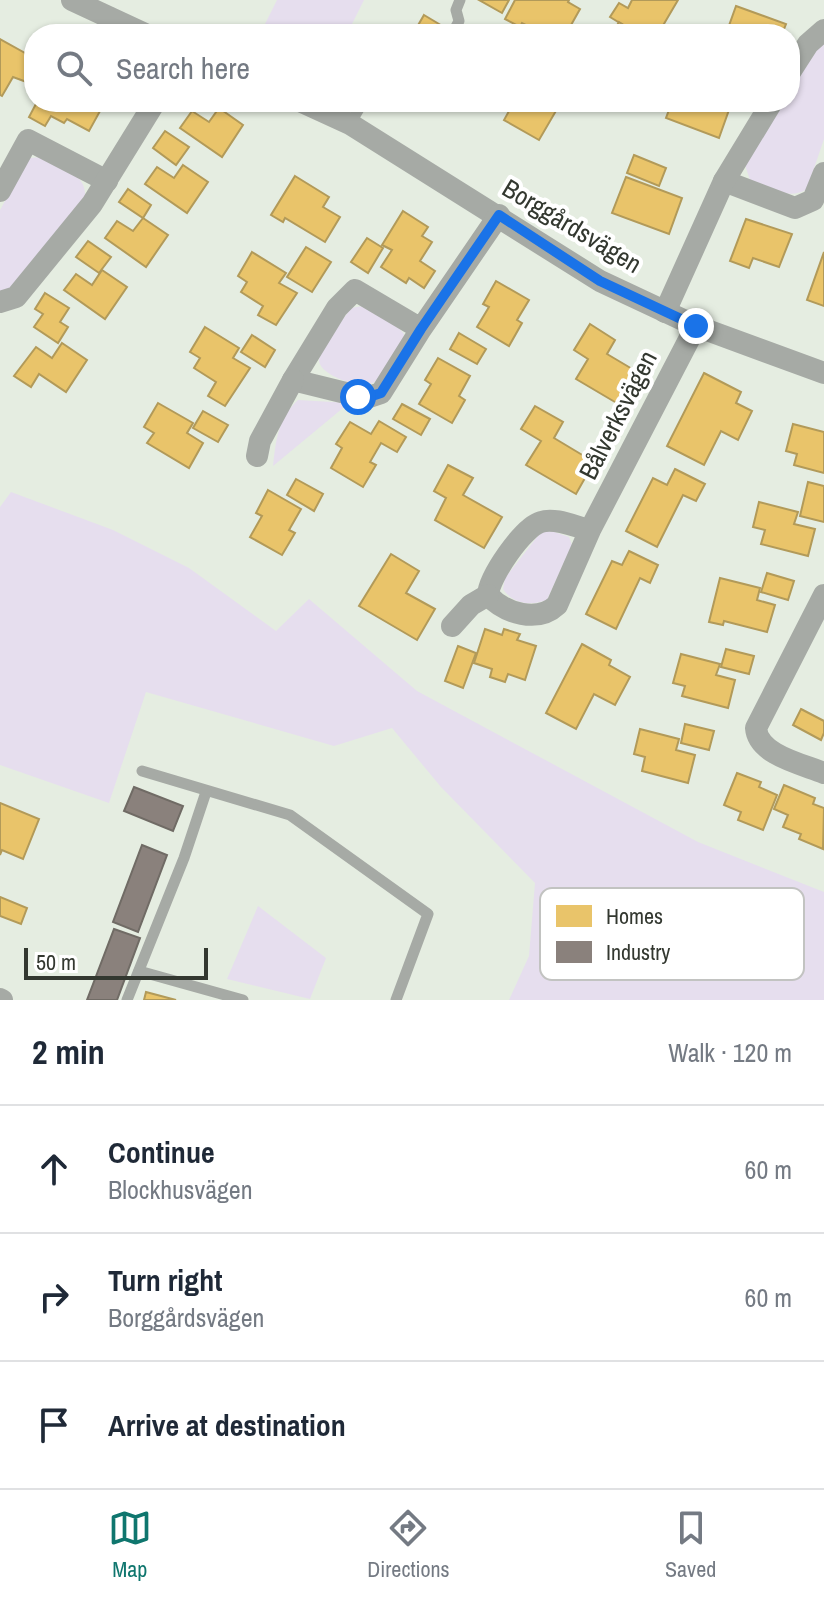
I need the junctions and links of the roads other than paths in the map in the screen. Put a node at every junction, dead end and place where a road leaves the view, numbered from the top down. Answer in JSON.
{"nodes":[{"id":1,"x":72,"y":0,"type":"edge"},
{"id":2,"x":460,"y":0,"type":"edge"},
{"id":3,"x":124,"y":24,"type":"edge"},
{"id":4,"x":457,"y":24,"type":"edge"},
{"id":5,"x":824,"y":30,"type":"edge"},
{"id":6,"x":800,"y":56,"type":"edge"},
{"id":7,"x":149,"y":112,"type":"edge"},
{"id":8,"x":324,"y":112,"type":"edge"},
{"id":9,"x":357,"y":112,"type":"edge"},
{"id":10,"x":766,"y":112,"type":"edge"},
{"id":11,"x":350,"y":124,"type":"junction"},
{"id":12,"x":824,"y":173,"type":"edge"},
{"id":13,"x":107,"y":181,"type":"junction"},
{"id":14,"x":724,"y":181,"type":"junction"},
{"id":15,"x":0,"y":191,"type":"edge"},
{"id":16,"x":499,"y":215,"type":"junction"},
{"id":17,"x":0,"y":302,"type":"edge"},
{"id":18,"x":665,"y":312,"type":"junction"},
{"id":19,"x":696,"y":326,"type":"junction"},
{"id":20,"x":421,"y":329,"type":"junction"},
{"id":21,"x":824,"y":373,"type":"edge"},
{"id":22,"x":293,"y":380,"type":"junction"},
{"id":23,"x":257,"y":456,"type":"dead end"},
{"id":24,"x":590,"y":530,"type":"junction"},
{"id":25,"x":488,"y":595,"type":"junction"},
{"id":26,"x":824,"y":595,"type":"edge"},
{"id":27,"x":452,"y":626,"type":"dead end"},
{"id":28,"x":142,"y":771,"type":"dead end"},
{"id":29,"x":824,"y":773,"type":"edge"},
{"id":30,"x":206,"y":792,"type":"junction"},
{"id":31,"x":139,"y":971,"type":"junction"},
{"id":32,"x":127,"y":1000,"type":"edge"},
{"id":33,"x":243,"y":1000,"type":"edge"},
{"id":34,"x":396,"y":1000,"type":"edge"}],
"edges":[{"from":1,"to":3,"type":"street"},
{"from":2,"to":4,"type":"lane"},
{"from":5,"to":6,"type":"street"},
{"from":7,"to":13,"type":"street"},
{"from":8,"to":11,"type":"street","name":"Borggårdsvägen"},
{"from":9,"to":11,"type":"lane"},
{"from":10,"to":14,"type":"street"},
{"from":11,"to":16,"type":"street","name":"Borggårdsvägen"},
{"from":12,"to":14,"type":"street"},
{"from":13,"to":15,"type":"street"},
{"from":13,"to":17,"type":"street"},
{"from":14,"to":18,"type":"street"},
{"from":16,"to":18,"type":"street","name":"Borggårdsvägen"},
{"from":16,"to":20,"type":"street"},
{"from":18,"to":19,"type":"street","name":"Borggårdsvägen"},
{"from":19,"to":21,"type":"street","name":"Borggårdsvägen"},
{"from":19,"to":24,"type":"street","name":"Bålverksvägen"},
{"from":20,"to":22,"type":"street"},
{"from":20,"to":22,"type":"street"},
{"from":22,"to":23,"type":"street"},
{"from":24,"to":25,"type":"street"},
{"from":24,"to":25,"type":"street","name":"Bålverksvägen"},
{"from":25,"to":27,"type":"street"},
{"from":26,"to":29,"type":"street"},
{"from":28,"to":30,"type":"lane"},
{"from":30,"to":31,"type":"lane"},
{"from":30,"to":34,"type":"lane"},
{"from":31,"to":32,"type":"lane"},
{"from":31,"to":33,"type":"lane"}]}
